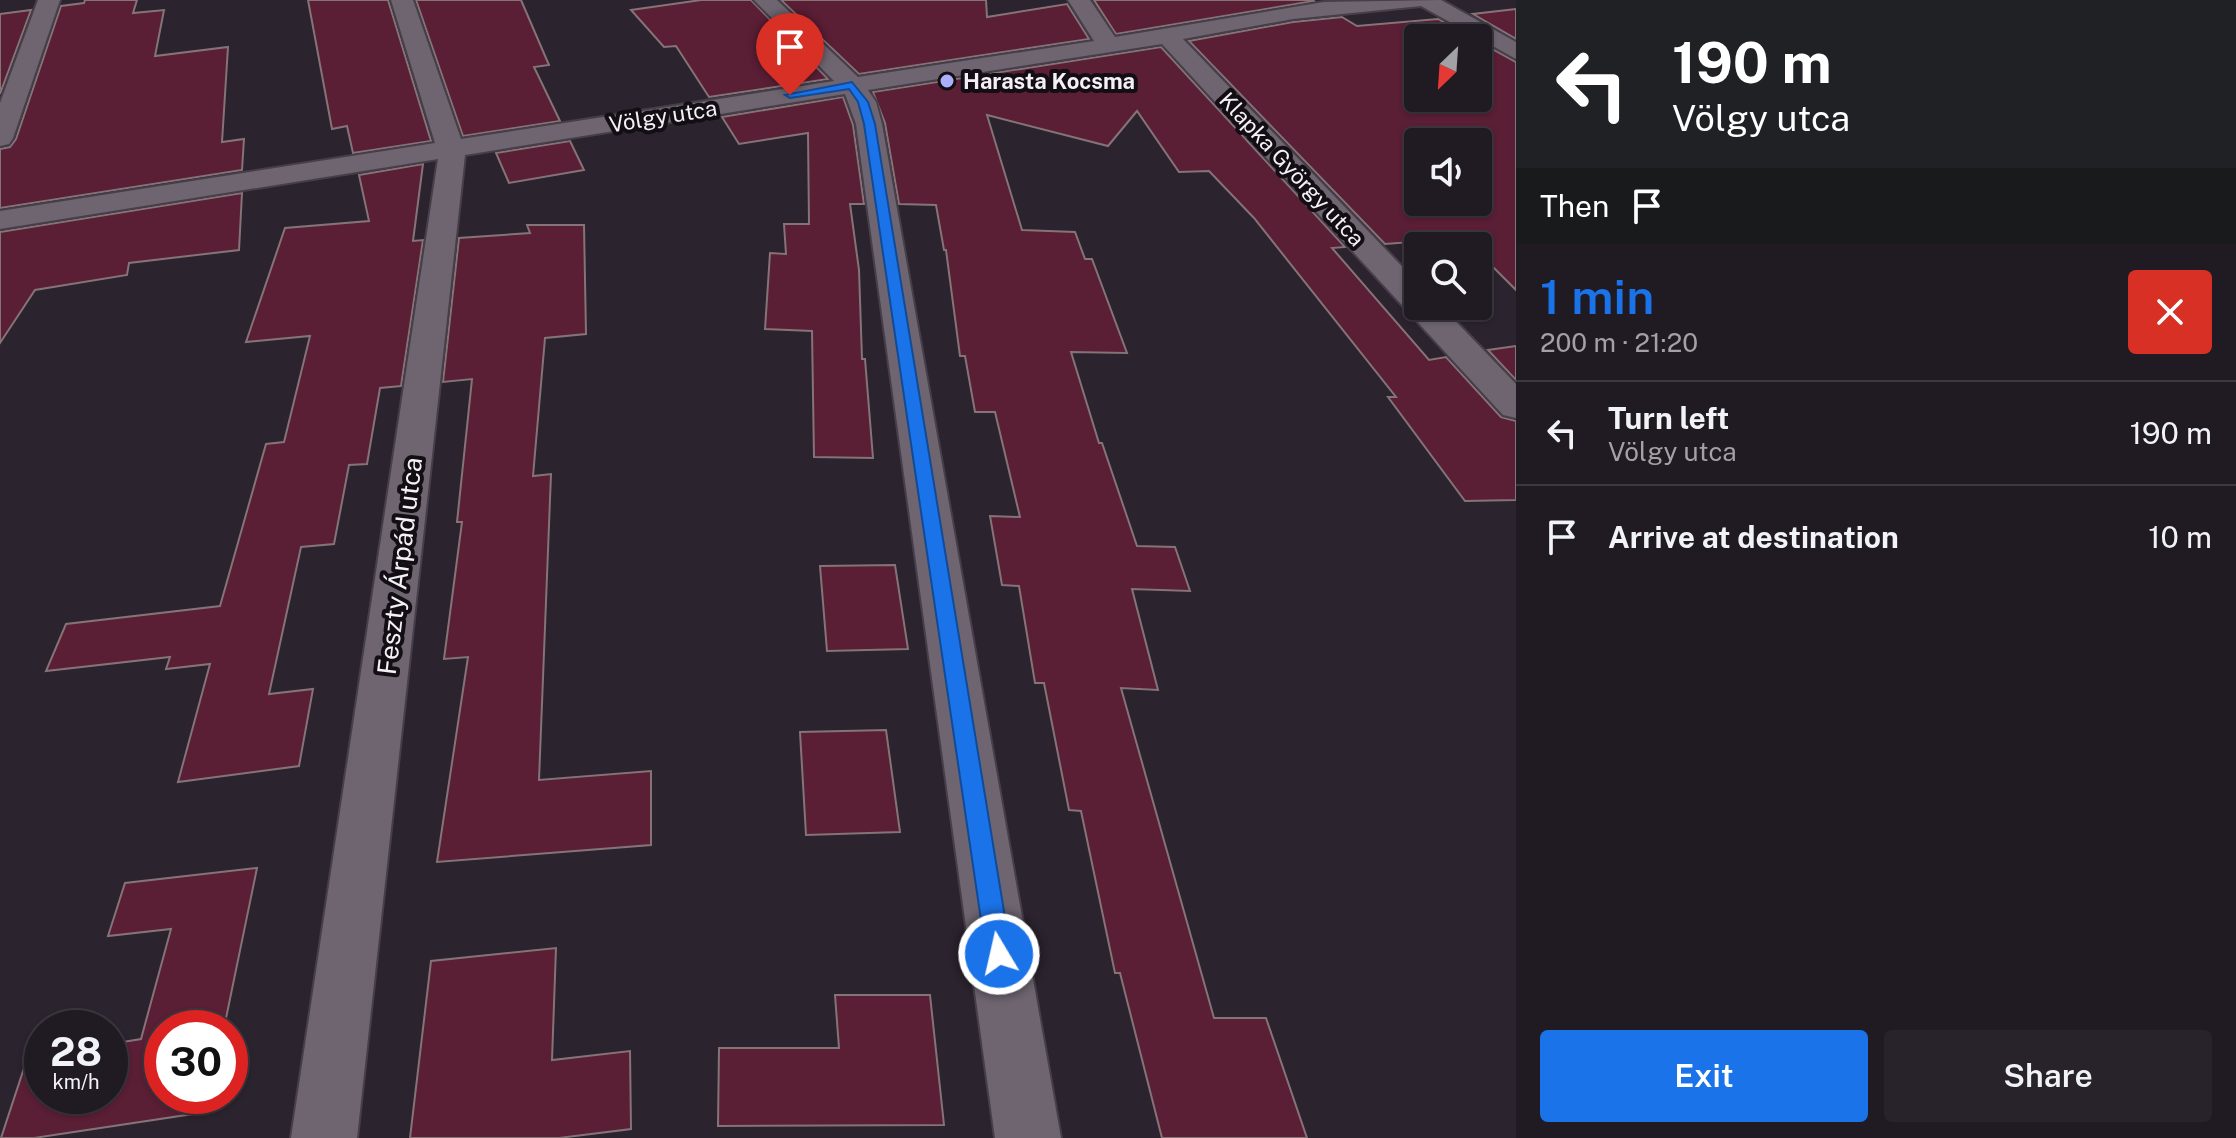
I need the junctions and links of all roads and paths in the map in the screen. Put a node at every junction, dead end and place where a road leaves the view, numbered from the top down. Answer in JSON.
{"nodes":[{"id":1,"x":49,"y":0,"type":"edge"},
{"id":2,"x":402,"y":0,"type":"edge"},
{"id":3,"x":765,"y":0,"type":"edge"},
{"id":4,"x":1079,"y":0,"type":"edge"},
{"id":5,"x":1423,"y":0,"type":"edge"},
{"id":6,"x":1167,"y":36,"type":"junction"},
{"id":7,"x":1108,"y":44,"type":"junction"},
{"id":8,"x":1516,"y":52,"type":"edge"},
{"id":9,"x":852,"y":85,"type":"junction"},
{"id":10,"x":0,"y":138,"type":"edge"},
{"id":11,"x":451,"y":150,"type":"junction"},
{"id":12,"x":0,"y":220,"type":"edge"},
{"id":13,"x":1404,"y":287,"type":"edge"},
{"id":14,"x":1435,"y":320,"type":"edge"},
{"id":15,"x":1516,"y":406,"type":"edge"},
{"id":16,"x":324,"y":1138,"type":"edge"},
{"id":17,"x":1028,"y":1138,"type":"edge"}],
"edges":[{"from":1,"to":10,"type":"street"},
{"from":2,"to":11,"type":"street","name":"Feszty Árpád utca"},
{"from":3,"to":9,"type":"street"},
{"from":4,"to":7,"type":"street"},
{"from":5,"to":6,"type":"street","name":"Völgy utca"},
{"from":5,"to":8,"type":"street"},
{"from":6,"to":7,"type":"street","name":"Völgy utca"},
{"from":6,"to":13,"type":"street","name":"Klapka György utca"},
{"from":7,"to":9,"type":"street","name":"Völgy utca"},
{"from":9,"to":11,"type":"street","name":"Völgy utca"},
{"from":9,"to":17,"type":"street"},
{"from":11,"to":12,"type":"street","name":"Völgy utca"},
{"from":11,"to":16,"type":"street","name":"Feszty Árpád utca"},
{"from":14,"to":15,"type":"street","name":"Klapka György utca"}]}
